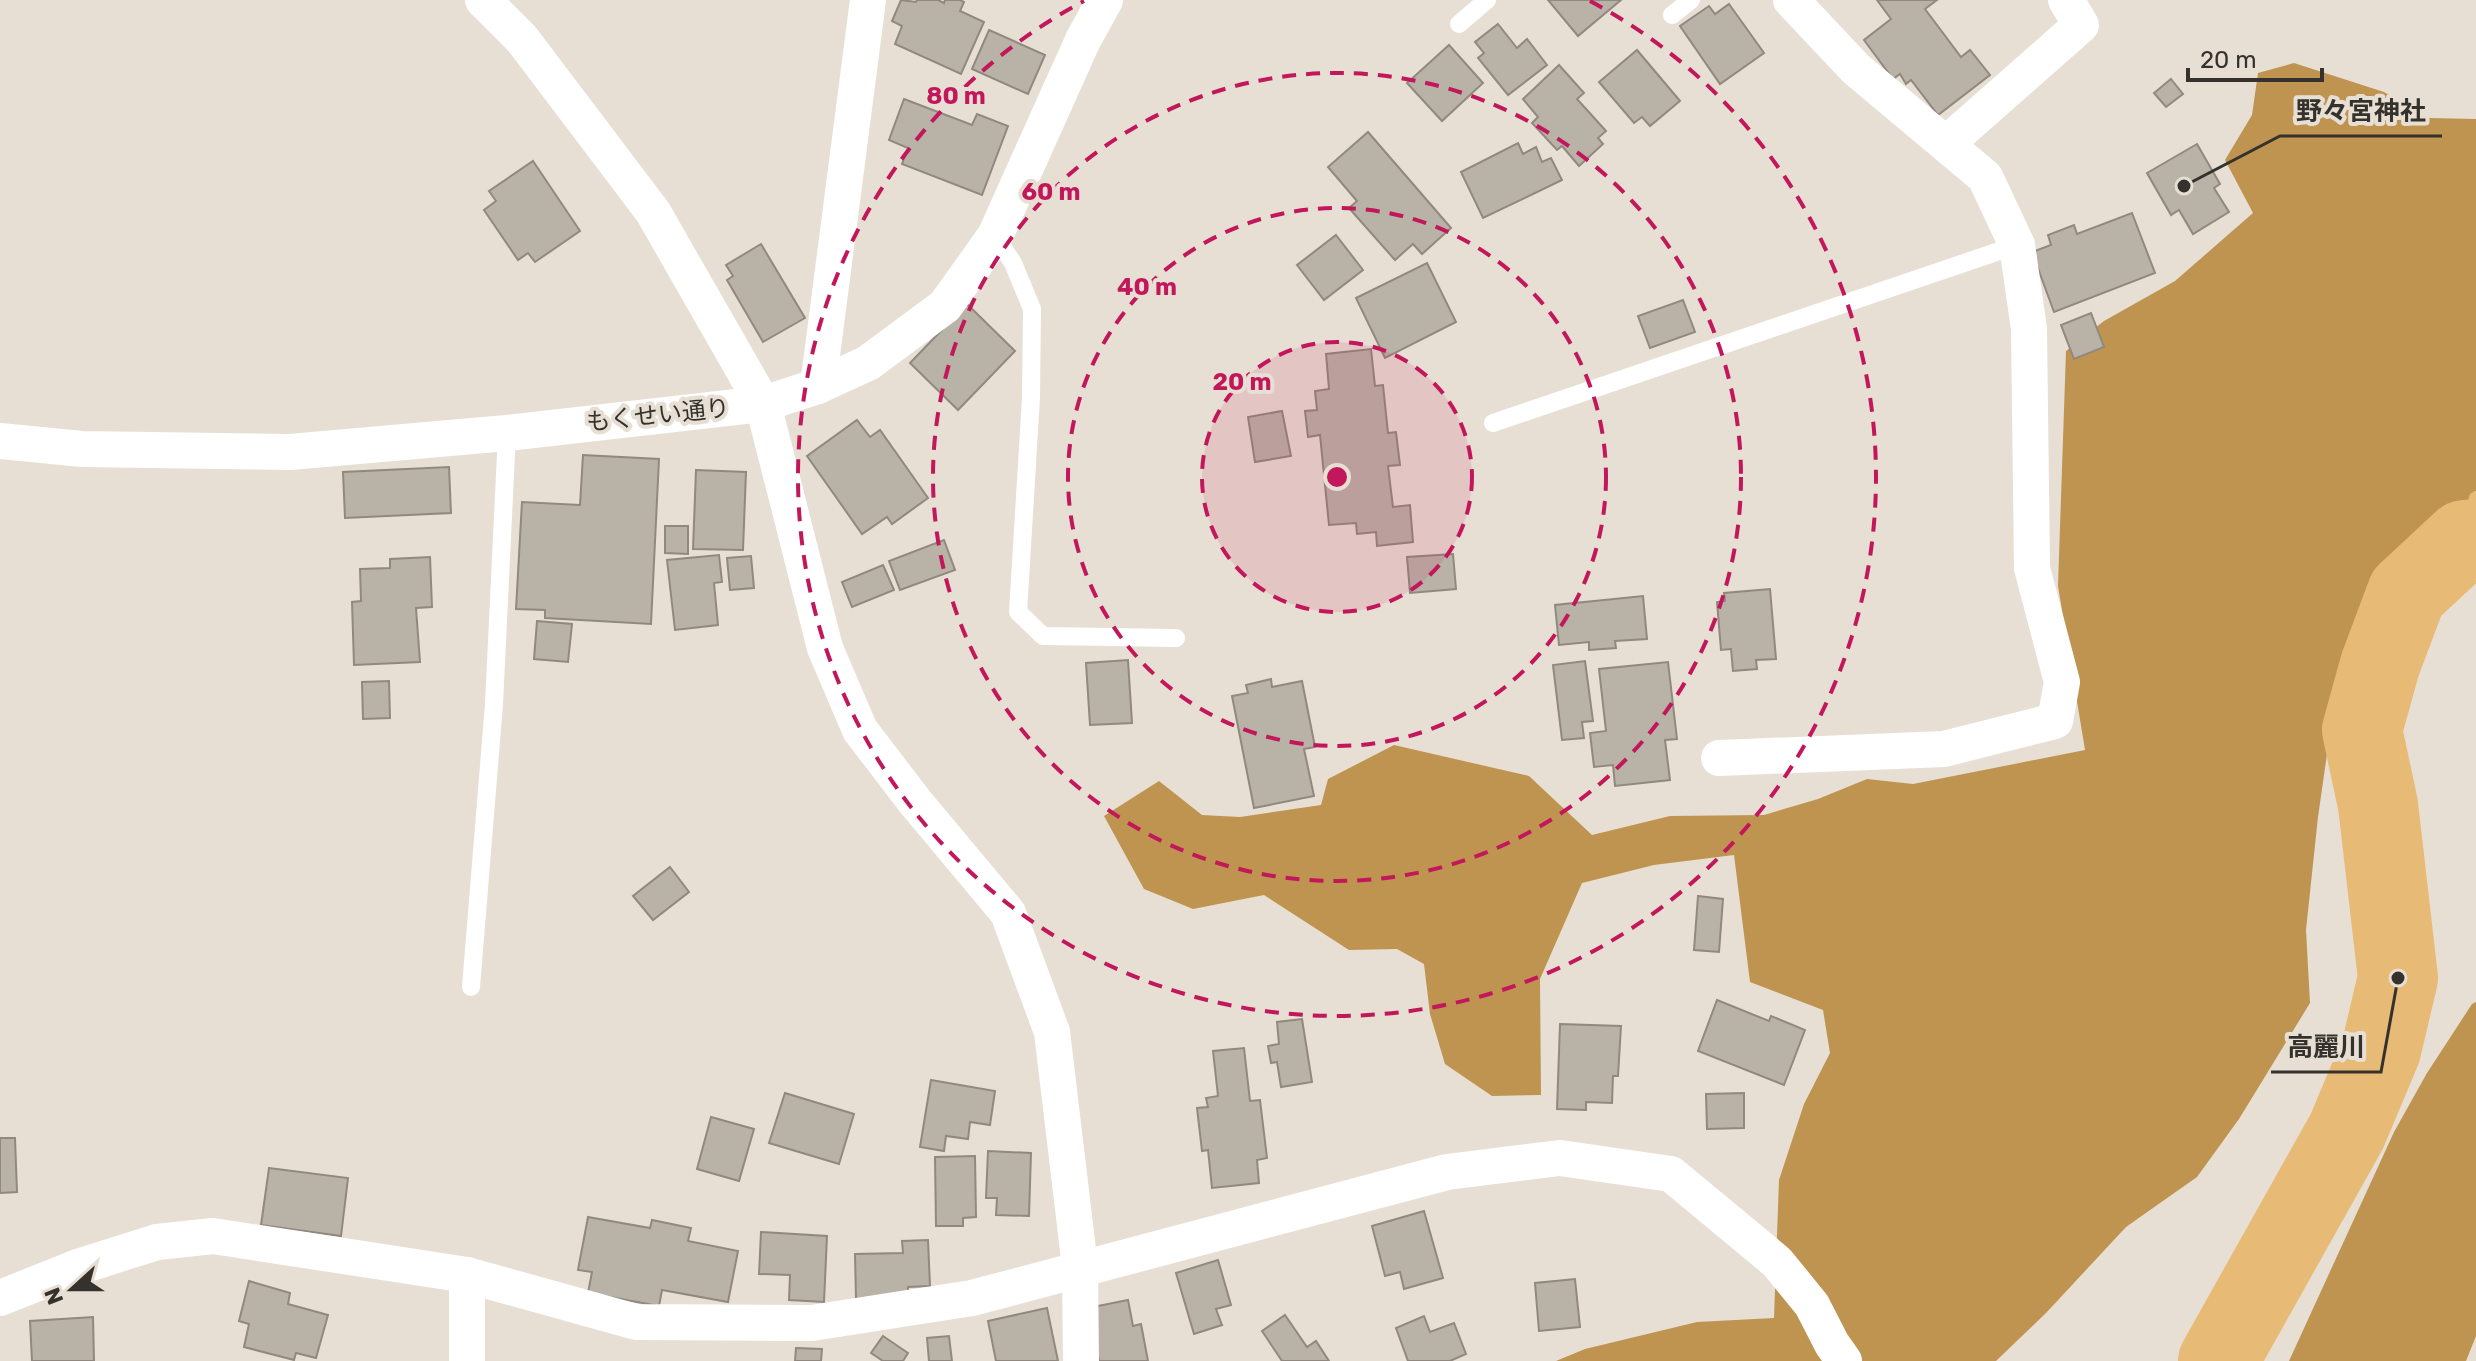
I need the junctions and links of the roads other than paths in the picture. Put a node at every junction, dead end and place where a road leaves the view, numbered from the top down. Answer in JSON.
{"nodes":[{"id":1,"x":483,"y":0,"type":"edge"},
{"id":2,"x":868,"y":0,"type":"edge"},
{"id":3,"x":1105,"y":0,"type":"edge"},
{"id":4,"x":1487,"y":0,"type":"edge"},
{"id":5,"x":1691,"y":0,"type":"edge"},
{"id":6,"x":1791,"y":0,"type":"edge"},
{"id":7,"x":2066,"y":0,"type":"edge"},
{"id":8,"x":1672,"y":15,"type":"dead end"},
{"id":9,"x":1459,"y":24,"type":"dead end"},
{"id":10,"x":1946,"y":144,"type":"junction"},
{"id":11,"x":995,"y":236,"type":"junction"},
{"id":12,"x":2017,"y":245,"type":"junction"},
{"id":13,"x":818,"y":386,"type":"junction"},
{"id":14,"x":763,"y":404,"type":"junction"},
{"id":15,"x":1493,"y":423,"type":"dead end"},
{"id":16,"x":507,"y":433,"type":"junction"},
{"id":17,"x":0,"y":441,"type":"edge"},
{"id":18,"x":1176,"y":638,"type":"dead end"},
{"id":19,"x":1719,"y":758,"type":"dead end"},
{"id":20,"x":471,"y":987,"type":"dead end"},
{"id":21,"x":1080,"y":1267,"type":"junction"},
{"id":22,"x":467,"y":1275,"type":"junction"},
{"id":23,"x":0,"y":1298,"type":"edge"},
{"id":24,"x":467,"y":1361,"type":"edge"},
{"id":25,"x":1081,"y":1361,"type":"edge"},
{"id":26,"x":1844,"y":1361,"type":"edge"}],
"edges":[{"from":1,"to":14,"type":"street"},
{"from":2,"to":13,"type":"street"},
{"from":3,"to":11,"type":"street","name":"もくせい通り"},
{"from":4,"to":9,"type":"lane"},
{"from":5,"to":8,"type":"lane"},
{"from":6,"to":10,"type":"street"},
{"from":7,"to":10,"type":"street"},
{"from":10,"to":12,"type":"street"},
{"from":11,"to":13,"type":"street","name":"もくせい通り"},
{"from":11,"to":18,"type":"lane"},
{"from":12,"to":15,"type":"lane"},
{"from":12,"to":19,"type":"street"},
{"from":13,"to":14,"type":"street","name":"もくせい通り"},
{"from":14,"to":16,"type":"street","name":"もくせい通り"},
{"from":14,"to":21,"type":"street"},
{"from":16,"to":17,"type":"street","name":"もくせい通り"},
{"from":16,"to":20,"type":"lane"},
{"from":21,"to":22,"type":"street"},
{"from":21,"to":25,"type":"street"},
{"from":21,"to":26,"type":"street"},
{"from":22,"to":23,"type":"street"},
{"from":22,"to":24,"type":"street"}]}
